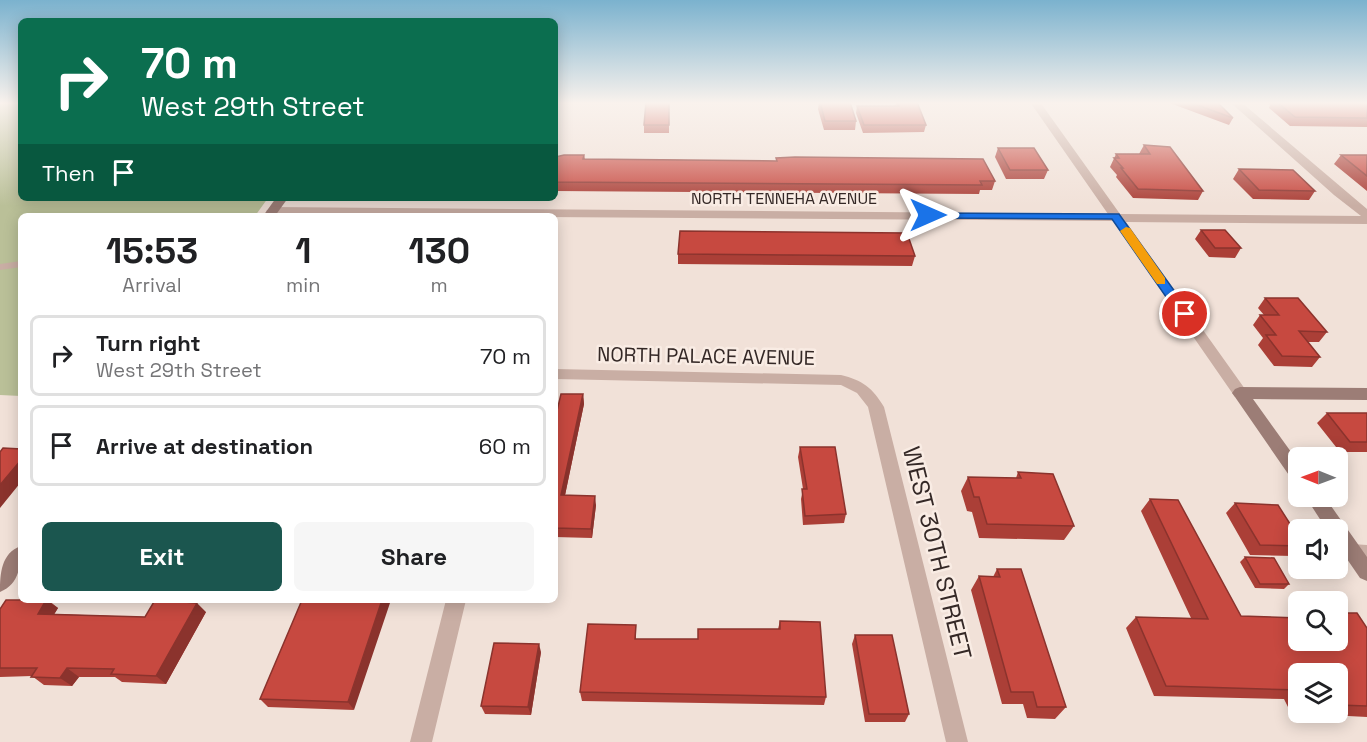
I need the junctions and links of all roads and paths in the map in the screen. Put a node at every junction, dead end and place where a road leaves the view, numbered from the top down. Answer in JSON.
{"nodes":[{"id":1,"x":1059,"y":137,"type":"edge"},
{"id":2,"x":1274,"y":137,"type":"edge"},
{"id":3,"x":558,"y":215,"type":"edge"},
{"id":4,"x":1367,"y":215,"type":"edge"},
{"id":5,"x":1115,"y":216,"type":"junction"},
{"id":6,"x":1367,"y":220,"type":"edge"},
{"id":7,"x":18,"y":264,"type":"edge"},
{"id":8,"x":0,"y":267,"type":"edge"},
{"id":9,"x":558,"y":374,"type":"edge"},
{"id":10,"x":855,"y":383,"type":"joint"},
{"id":11,"x":1240,"y":393,"type":"junction"},
{"id":12,"x":1367,"y":394,"type":"edge"},
{"id":13,"x":1288,"y":461,"type":"edge"},
{"id":14,"x":1348,"y":540,"type":"edge"},
{"id":15,"x":1359,"y":551,"type":"edge"},
{"id":16,"x":18,"y":558,"type":"edge"},
{"id":17,"x":1367,"y":572,"type":"edge"},
{"id":18,"x":0,"y":583,"type":"edge"},
{"id":19,"x":455,"y":603,"type":"edge"},
{"id":20,"x":421,"y":742,"type":"edge"},
{"id":21,"x":957,"y":742,"type":"edge"}],
"edges":[{"from":1,"to":5,"type":"street"},
{"from":2,"to":4,"type":"street"},
{"from":3,"to":5,"type":"street","name":"NORTH TENNEHA AVENUE"},
{"from":5,"to":6,"type":"street","name":"NORTH TENNEHA AVENUE"},
{"from":5,"to":11,"type":"street"},
{"from":7,"to":8,"type":"lane"},
{"from":9,"to":10,"type":"street","name":"NORTH PALACE AVENUE"},
{"from":10,"to":21,"type":"street","name":"WEST 30TH STREET"},
{"from":11,"to":12,"type":"street"},
{"from":11,"to":13,"type":"street"},
{"from":14,"to":15,"type":"street"},
{"from":15,"to":17,"type":"street"},
{"from":16,"to":18,"type":"street"},
{"from":19,"to":20,"type":"street"}]}
